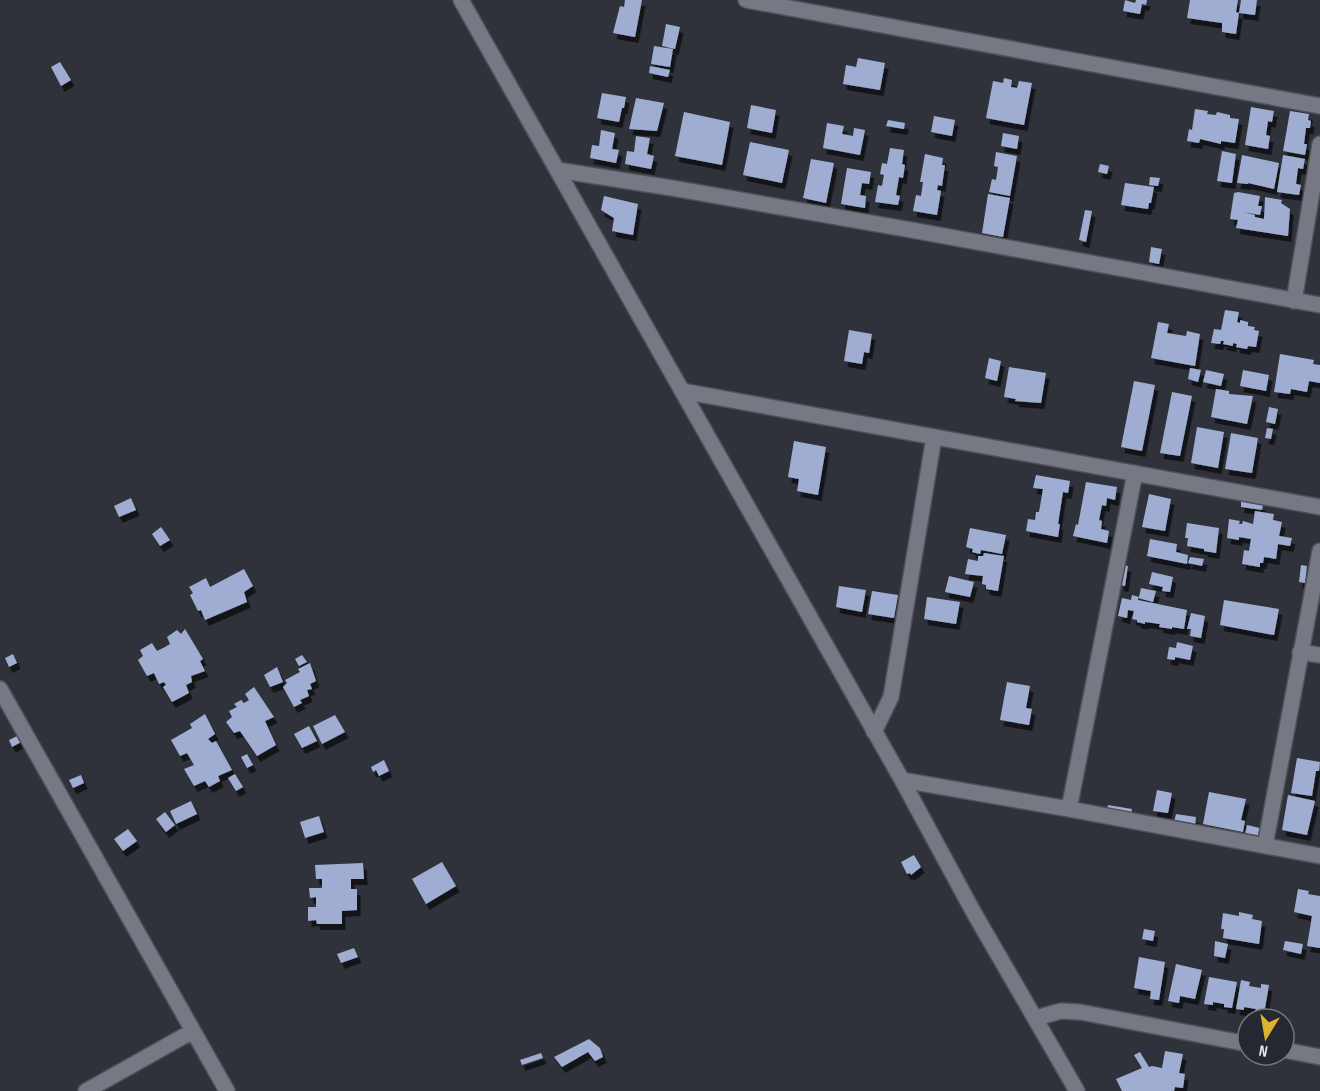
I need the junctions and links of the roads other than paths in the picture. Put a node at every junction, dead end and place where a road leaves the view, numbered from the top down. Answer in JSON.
{"nodes":[{"id":1,"x":461,"y":0,"type":"edge"},
{"id":2,"x":746,"y":0,"type":"edge"},
{"id":3,"x":810,"y":5,"type":"edge"},
{"id":4,"x":1320,"y":106,"type":"edge"},
{"id":5,"x":1320,"y":144,"type":"edge"},
{"id":6,"x":557,"y":170,"type":"junction"},
{"id":7,"x":1293,"y":301,"type":"junction"},
{"id":8,"x":1320,"y":305,"type":"edge"},
{"id":9,"x":682,"y":391,"type":"junction"},
{"id":10,"x":934,"y":436,"type":"junction"},
{"id":11,"x":1135,"y":473,"type":"junction"},
{"id":12,"x":1320,"y":507,"type":"edge"},
{"id":13,"x":1320,"y":551,"type":"edge"},
{"id":14,"x":1300,"y":652,"type":"junction"},
{"id":15,"x":1320,"y":655,"type":"edge"},
{"id":16,"x":0,"y":689,"type":"edge"},
{"id":17,"x":874,"y":732,"type":"junction"},
{"id":18,"x":902,"y":780,"type":"junction"},
{"id":19,"x":1070,"y":808,"type":"junction"},
{"id":20,"x":1265,"y":846,"type":"junction"},
{"id":21,"x":1320,"y":856,"type":"edge"},
{"id":22,"x":1036,"y":1018,"type":"junction"},
{"id":23,"x":193,"y":1030,"type":"junction"},
{"id":24,"x":1236,"y":1042,"type":"edge"},
{"id":25,"x":1296,"y":1052,"type":"edge"},
{"id":26,"x":1320,"y":1057,"type":"edge"},
{"id":27,"x":86,"y":1091,"type":"edge"},
{"id":28,"x":227,"y":1091,"type":"edge"},
{"id":29,"x":1077,"y":1091,"type":"edge"}],
"edges":[{"from":1,"to":6,"type":"street"},
{"from":2,"to":3,"type":"street"},
{"from":3,"to":4,"type":"street"},
{"from":5,"to":7,"type":"street"},
{"from":6,"to":7,"type":"street"},
{"from":6,"to":9,"type":"street"},
{"from":7,"to":8,"type":"street"},
{"from":9,"to":10,"type":"street"},
{"from":9,"to":17,"type":"street"},
{"from":10,"to":11,"type":"street"},
{"from":10,"to":17,"type":"street"},
{"from":11,"to":12,"type":"street"},
{"from":11,"to":19,"type":"street"},
{"from":13,"to":14,"type":"street"},
{"from":14,"to":15,"type":"street"},
{"from":14,"to":20,"type":"street"},
{"from":16,"to":23,"type":"street"},
{"from":17,"to":18,"type":"street"},
{"from":18,"to":19,"type":"street"},
{"from":18,"to":22,"type":"street"},
{"from":19,"to":20,"type":"street"},
{"from":20,"to":21,"type":"street"},
{"from":22,"to":24,"type":"street"},
{"from":22,"to":29,"type":"street"},
{"from":23,"to":27,"type":"street"},
{"from":23,"to":28,"type":"street"},
{"from":25,"to":26,"type":"street"}]}
